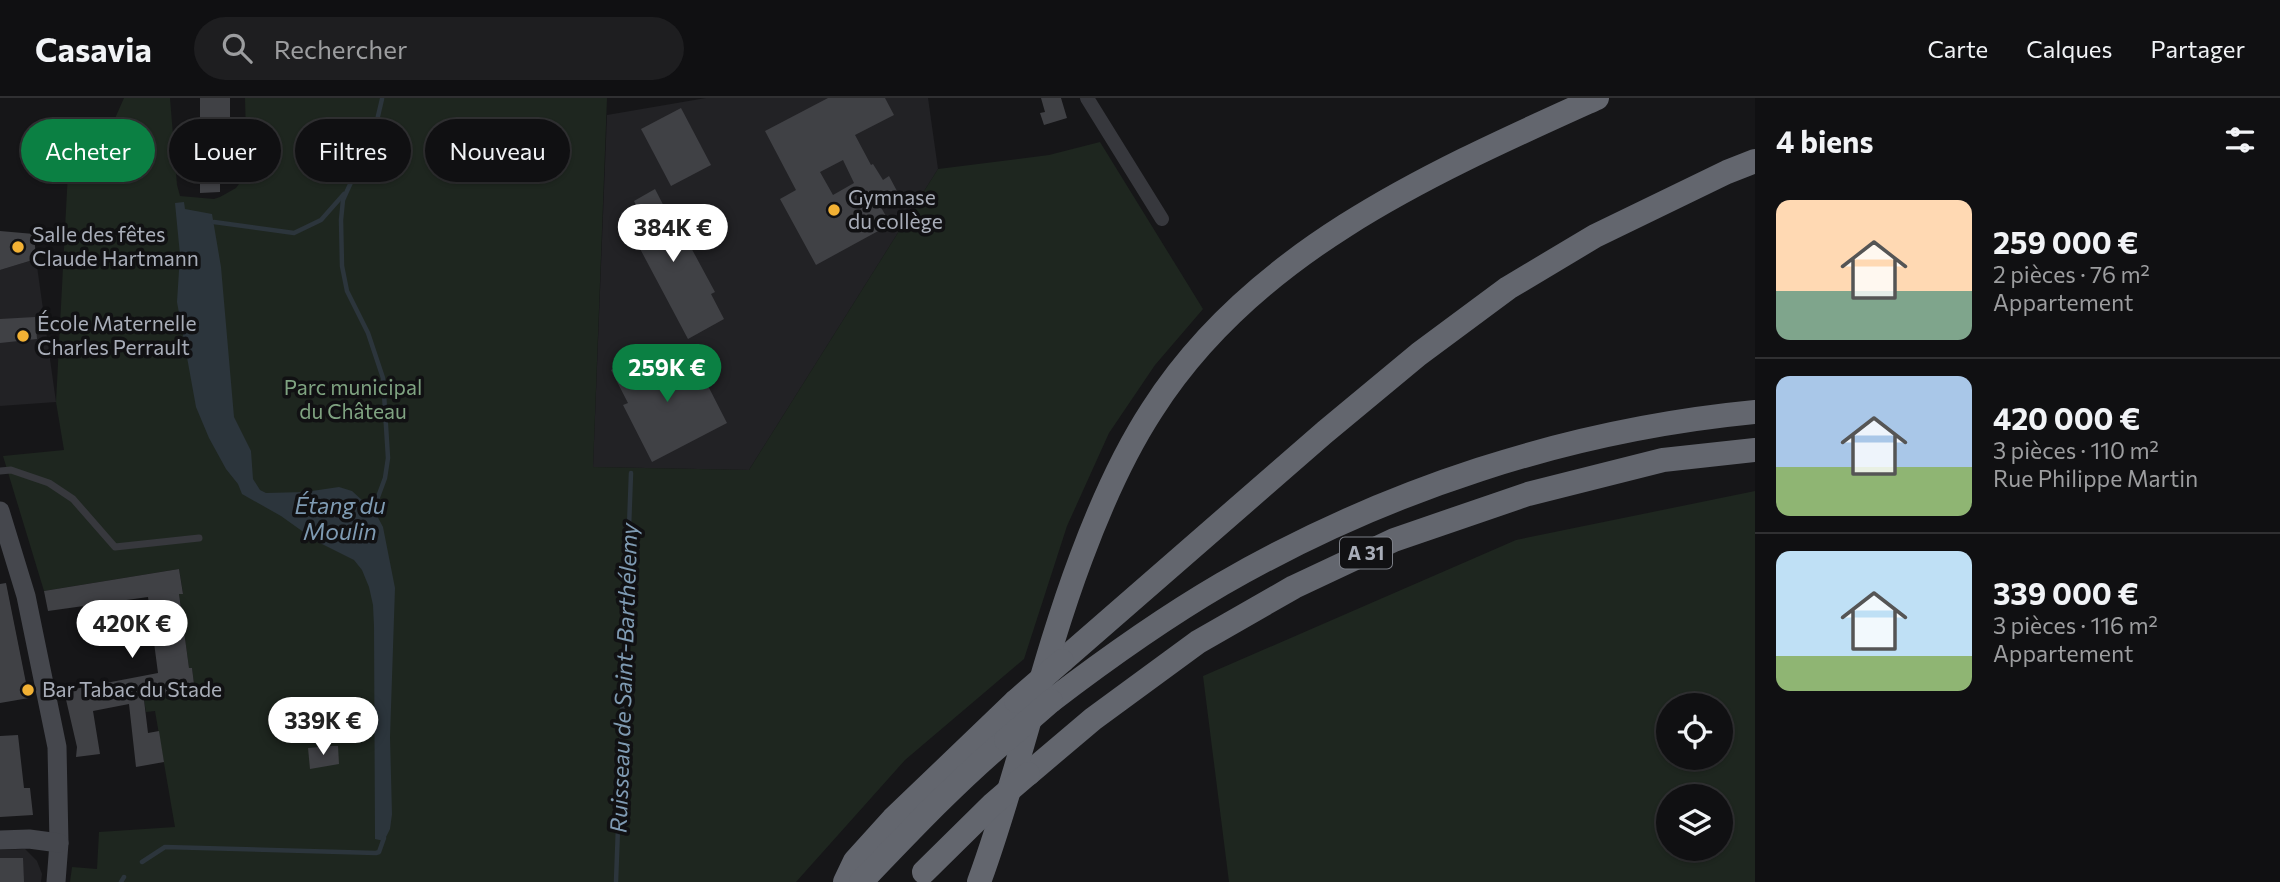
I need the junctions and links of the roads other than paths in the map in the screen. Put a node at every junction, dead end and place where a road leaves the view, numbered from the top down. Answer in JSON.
{"nodes":[{"id":1,"x":1087,"y":98,"type":"edge"},
{"id":2,"x":1597,"y":98,"type":"edge"},
{"id":3,"x":1755,"y":161,"type":"edge"},
{"id":4,"x":1162,"y":219,"type":"dead end"},
{"id":5,"x":1755,"y":412,"type":"edge"},
{"id":6,"x":1755,"y":450,"type":"edge"},
{"id":7,"x":0,"y":471,"type":"edge"},
{"id":8,"x":0,"y":510,"type":"edge"},
{"id":9,"x":200,"y":538,"type":"dead end"},
{"id":10,"x":0,"y":840,"type":"edge"},
{"id":11,"x":59,"y":843,"type":"junction"},
{"id":12,"x":920,"y":877,"type":"edge"},
{"id":13,"x":56,"y":882,"type":"edge"},
{"id":14,"x":845,"y":882,"type":"edge"},
{"id":15,"x":861,"y":882,"type":"edge"},
{"id":16,"x":979,"y":882,"type":"edge"}],
"edges":[{"from":1,"to":4,"type":"street"},
{"from":2,"to":16,"type":"highway"},
{"from":3,"to":14,"type":"highway","bridge":true},
{"from":5,"to":15,"type":"highway","number":"A 31","bridge":true},
{"from":6,"to":12,"type":"highway","number":"A 31","bridge":true},
{"from":7,"to":9,"type":"lane"},
{"from":8,"to":11,"type":"street"},
{"from":10,"to":11,"type":"street"},
{"from":11,"to":13,"type":"street"}]}
